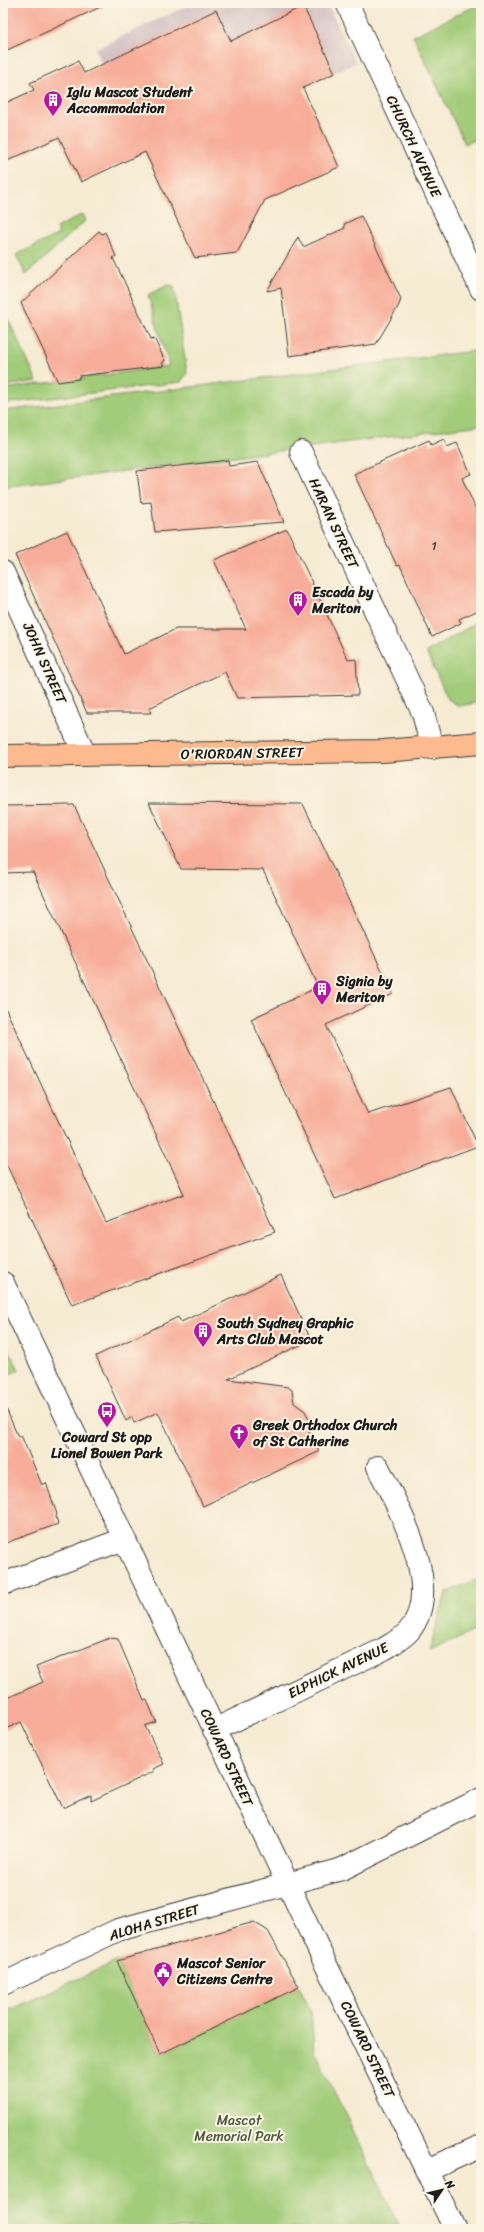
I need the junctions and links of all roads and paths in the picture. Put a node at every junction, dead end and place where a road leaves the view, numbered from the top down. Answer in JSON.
{"nodes":[{"id":1,"x":347,"y":3,"type":"edge"},
{"id":2,"x":481,"y":289,"type":"edge"},
{"id":3,"x":301,"y":452,"type":"dead end"},
{"id":4,"x":3,"y":572,"type":"edge"},
{"id":5,"x":480,"y":747,"type":"edge"},
{"id":6,"x":432,"y":748,"type":"junction"},
{"id":7,"x":86,"y":755,"type":"junction"},
{"id":8,"x":3,"y":756,"type":"edge"},
{"id":9,"x":3,"y":1283,"type":"edge"},
{"id":10,"x":378,"y":1467,"type":"dead end"},
{"id":11,"x":124,"y":1539,"type":"junction"},
{"id":12,"x":3,"y":1584,"type":"edge"},
{"id":13,"x":214,"y":1730,"type":"junction"},
{"id":14,"x":481,"y":1799,"type":"edge"},
{"id":15,"x":288,"y":1884,"type":"junction"},
{"id":16,"x":3,"y":1984,"type":"edge"},
{"id":17,"x":481,"y":2146,"type":"edge"},
{"id":18,"x":428,"y":2170,"type":"junction"},
{"id":19,"x":455,"y":2229,"type":"edge"}],
"edges":[{"from":1,"to":2,"type":"street","name":"CHURCH AVENUE"},
{"from":3,"to":6,"type":"street","name":"HARAN STREET"},
{"from":4,"to":7,"type":"street","name":"JOHN STREET"},
{"from":5,"to":6,"type":"main road","name":"O'RIORDAN STREET"},
{"from":6,"to":7,"type":"main road","name":"O'RIORDAN STREET"},
{"from":7,"to":8,"type":"main road","name":"O'RIORDAN STREET"},
{"from":9,"to":11,"type":"street","name":"COWARD STREET"},
{"from":10,"to":13,"type":"street","name":"ELPHICK AVENUE"},
{"from":11,"to":12,"type":"street"},
{"from":11,"to":13,"type":"street","name":"COWARD STREET"},
{"from":13,"to":15,"type":"street","name":"COWARD STREET"},
{"from":14,"to":15,"type":"street","name":"ALOHA STREET"},
{"from":15,"to":16,"type":"street","name":"ALOHA STREET"},
{"from":15,"to":18,"type":"street","name":"COWARD STREET"},
{"from":17,"to":18,"type":"street"},
{"from":18,"to":19,"type":"street","name":"COWARD STREET"}]}
